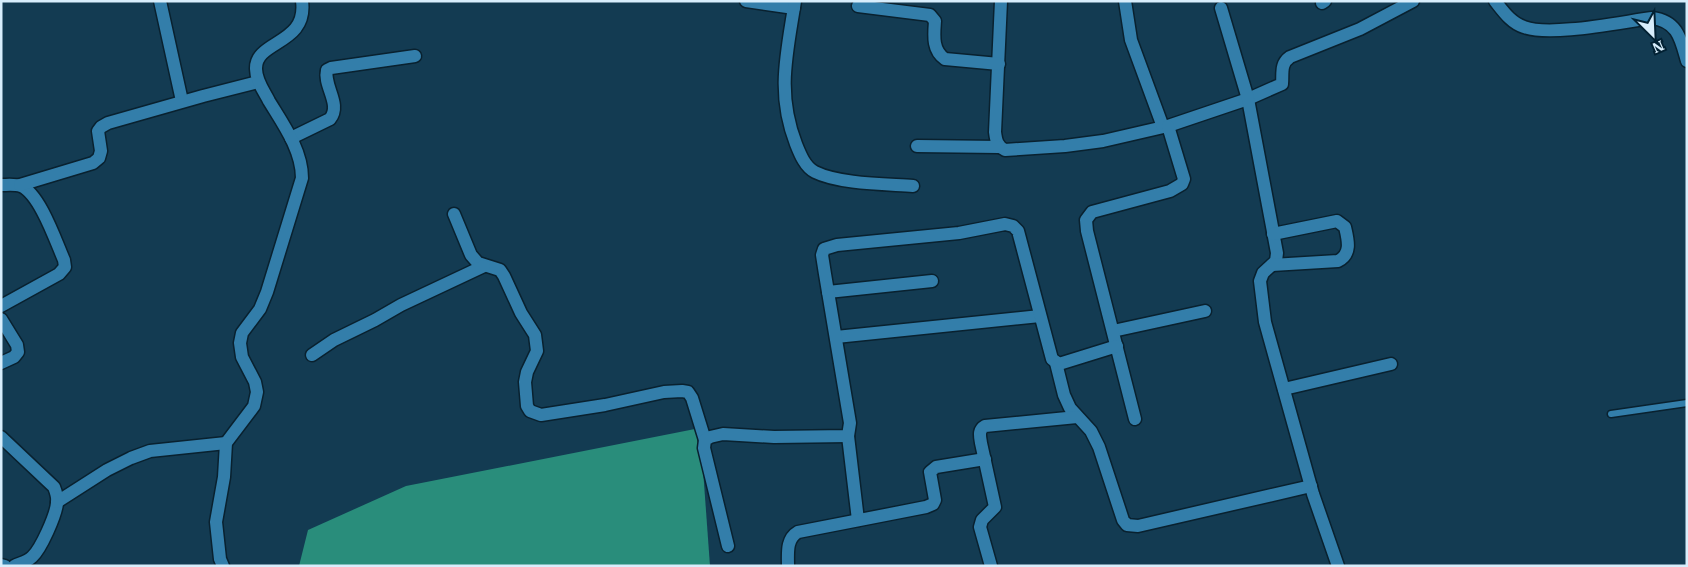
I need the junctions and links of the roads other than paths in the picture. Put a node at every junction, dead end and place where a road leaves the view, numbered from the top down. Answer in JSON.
{"nodes":[{"id":1,"x":160,"y":1,"type":"edge"},
{"id":2,"x":302,"y":1,"type":"edge"},
{"id":3,"x":746,"y":1,"type":"edge"},
{"id":4,"x":1001,"y":1,"type":"edge"},
{"id":5,"x":1125,"y":1,"type":"edge"},
{"id":6,"x":1413,"y":1,"type":"edge"},
{"id":7,"x":1495,"y":1,"type":"edge"},
{"id":8,"x":794,"y":5,"type":"edge"},
{"id":9,"x":858,"y":6,"type":"dead end"},
{"id":10,"x":1221,"y":8,"type":"dead end"},
{"id":11,"x":415,"y":56,"type":"dead end"},
{"id":12,"x":1687,"y":61,"type":"edge"},
{"id":13,"x":999,"y":64,"type":"junction"},
{"id":14,"x":258,"y":82,"type":"junction"},
{"id":15,"x":1248,"y":99,"type":"junction"},
{"id":16,"x":182,"y":102,"type":"junction"},
{"id":17,"x":1165,"y":126,"type":"junction"},
{"id":18,"x":291,"y":138,"type":"junction"},
{"id":19,"x":917,"y":146,"type":"dead end"},
{"id":20,"x":1000,"y":147,"type":"junction"},
{"id":21,"x":1,"y":185,"type":"edge"},
{"id":22,"x":20,"y":185,"type":"junction"},
{"id":23,"x":913,"y":186,"type":"dead end"},
{"id":24,"x":454,"y":214,"type":"dead end"},
{"id":25,"x":1273,"y":234,"type":"junction"},
{"id":26,"x":1272,"y":265,"type":"junction"},
{"id":27,"x":484,"y":266,"type":"junction"},
{"id":28,"x":932,"y":281,"type":"dead end"},
{"id":29,"x":828,"y":292,"type":"junction"},
{"id":30,"x":1,"y":306,"type":"edge"},
{"id":31,"x":1205,"y":311,"type":"dead end"},
{"id":32,"x":1040,"y":316,"type":"junction"},
{"id":33,"x":1,"y":319,"type":"edge"},
{"id":34,"x":1112,"y":331,"type":"junction"},
{"id":35,"x":836,"y":337,"type":"junction"},
{"id":36,"x":1116,"y":346,"type":"junction"},
{"id":37,"x":312,"y":355,"type":"dead end"},
{"id":38,"x":1,"y":363,"type":"edge"},
{"id":39,"x":1056,"y":363,"type":"junction"},
{"id":40,"x":1391,"y":364,"type":"dead end"},
{"id":41,"x":1284,"y":389,"type":"junction"},
{"id":42,"x":1687,"y":403,"type":"edge"},
{"id":43,"x":1611,"y":414,"type":"dead end"},
{"id":44,"x":1078,"y":417,"type":"junction"},
{"id":45,"x":1135,"y":418,"type":"dead end"},
{"id":46,"x":1,"y":436,"type":"edge"},
{"id":47,"x":848,"y":436,"type":"junction"},
{"id":48,"x":705,"y":440,"type":"junction"},
{"id":49,"x":226,"y":443,"type":"junction"},
{"id":50,"x":985,"y":459,"type":"junction"},
{"id":51,"x":1311,"y":486,"type":"junction"},
{"id":52,"x":57,"y":502,"type":"junction"},
{"id":53,"x":858,"y":520,"type":"junction"},
{"id":54,"x":728,"y":546,"type":"dead end"},
{"id":55,"x":1,"y":565,"type":"edge"},
{"id":56,"x":5,"y":566,"type":"edge"},
{"id":57,"x":14,"y":566,"type":"edge"},
{"id":58,"x":224,"y":566,"type":"edge"},
{"id":59,"x":788,"y":566,"type":"edge"},
{"id":60,"x":991,"y":566,"type":"edge"},
{"id":61,"x":1338,"y":566,"type":"edge"}],
"edges":[{"from":1,"to":16,"type":"street"},
{"from":2,"to":14,"type":"street"},
{"from":3,"to":8,"type":"street"},
{"from":4,"to":13,"type":"street"},
{"from":5,"to":17,"type":"street"},
{"from":6,"to":15,"type":"street"},
{"from":7,"to":12,"type":"street"},
{"from":8,"to":23,"type":"street"},
{"from":9,"to":13,"type":"street"},
{"from":10,"to":15,"type":"street"},
{"from":11,"to":18,"type":"street"},
{"from":13,"to":20,"type":"street"},
{"from":14,"to":16,"type":"street"},
{"from":14,"to":18,"type":"street"},
{"from":15,"to":17,"type":"street"},
{"from":15,"to":25,"type":"street"},
{"from":16,"to":22,"type":"street"},
{"from":17,"to":20,"type":"street"},
{"from":17,"to":34,"type":"street"},
{"from":18,"to":49,"type":"street"},
{"from":19,"to":20,"type":"street"},
{"from":21,"to":22,"type":"street"},
{"from":22,"to":30,"type":"street"},
{"from":24,"to":27,"type":"street"},
{"from":25,"to":26,"type":"street"},
{"from":25,"to":26,"type":"street"},
{"from":26,"to":41,"type":"street"},
{"from":27,"to":37,"type":"street"},
{"from":27,"to":48,"type":"street"},
{"from":28,"to":29,"type":"street"},
{"from":29,"to":32,"type":"street"},
{"from":29,"to":35,"type":"street"},
{"from":31,"to":34,"type":"street"},
{"from":32,"to":35,"type":"street"},
{"from":32,"to":39,"type":"street"},
{"from":33,"to":38,"type":"street"},
{"from":34,"to":36,"type":"street"},
{"from":35,"to":47,"type":"street"},
{"from":36,"to":39,"type":"street"},
{"from":36,"to":45,"type":"street"},
{"from":39,"to":44,"type":"street"},
{"from":40,"to":41,"type":"street"},
{"from":41,"to":51,"type":"street"},
{"from":42,"to":43,"type":"lane"},
{"from":44,"to":50,"type":"street"},
{"from":44,"to":51,"type":"street"},
{"from":46,"to":52,"type":"street"},
{"from":47,"to":48,"type":"street"},
{"from":47,"to":53,"type":"street"},
{"from":48,"to":54,"type":"street"},
{"from":49,"to":52,"type":"street"},
{"from":49,"to":58,"type":"street"},
{"from":50,"to":53,"type":"street"},
{"from":50,"to":60,"type":"street"},
{"from":51,"to":61,"type":"street"},
{"from":52,"to":57,"type":"street"},
{"from":53,"to":59,"type":"street"},
{"from":55,"to":56,"type":"street"}]}
